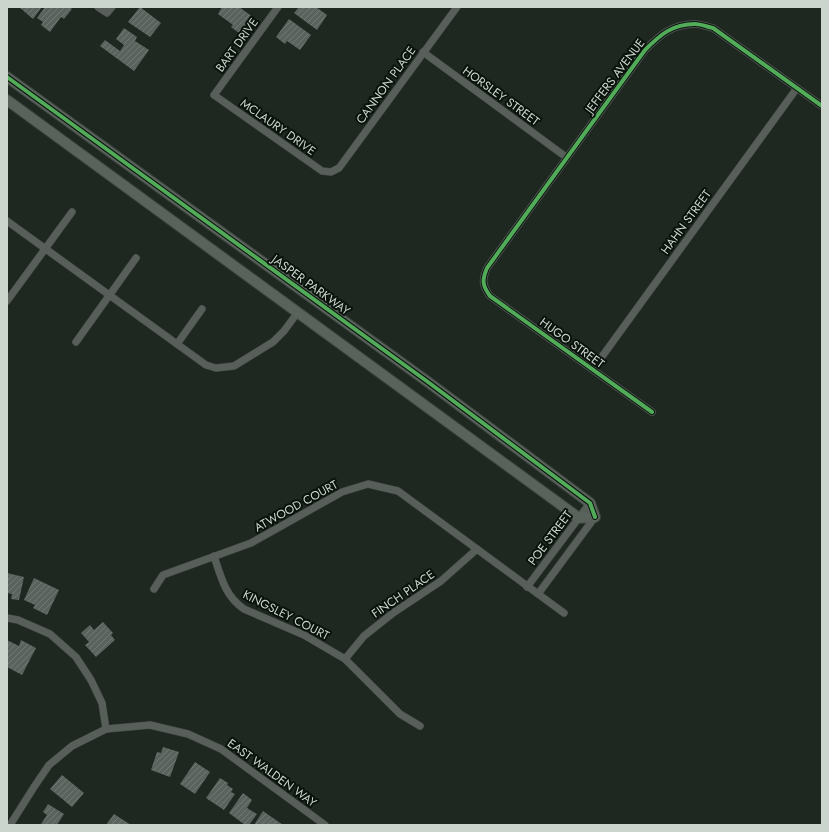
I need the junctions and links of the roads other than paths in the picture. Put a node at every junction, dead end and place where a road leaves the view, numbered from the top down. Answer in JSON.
{"nodes":[{"id":1,"x":98,"y":7,"type":"edge"},
{"id":2,"x":112,"y":7,"type":"edge"},
{"id":3,"x":278,"y":7,"type":"edge"},
{"id":4,"x":456,"y":7,"type":"edge"},
{"id":5,"x":423,"y":52,"type":"junction"},
{"id":6,"x":8,"y":81,"type":"edge"},
{"id":7,"x":797,"y":88,"type":"junction"},
{"id":8,"x":214,"y":95,"type":"joint"},
{"id":9,"x":7,"y":100,"type":"edge"},
{"id":10,"x":822,"y":106,"type":"edge"},
{"id":11,"x":566,"y":157,"type":"junction"},
{"id":12,"x":331,"y":172,"type":"joint"},
{"id":13,"x":72,"y":212,"type":"dead end"},
{"id":14,"x":7,"y":221,"type":"edge"},
{"id":15,"x":45,"y":248,"type":"junction"},
{"id":16,"x":136,"y":258,"type":"dead end"},
{"id":17,"x":484,"y":287,"type":"joint"},
{"id":18,"x":109,"y":295,"type":"junction"},
{"id":19,"x":7,"y":301,"type":"edge"},
{"id":20,"x":202,"y":309,"type":"dead end"},
{"id":21,"x":298,"y":312,"type":"junction"},
{"id":22,"x":76,"y":342,"type":"dead end"},
{"id":23,"x":177,"y":344,"type":"junction"},
{"id":24,"x":593,"y":369,"type":"junction"},
{"id":25,"x":652,"y":412,"type":"dead end"},
{"id":26,"x":590,"y":503,"type":"junction"},
{"id":27,"x":595,"y":517,"type":"junction"},
{"id":28,"x":579,"y":518,"type":"junction"},
{"id":29,"x":477,"y":549,"type":"junction"},
{"id":30,"x":214,"y":556,"type":"junction"},
{"id":31,"x":527,"y":587,"type":"junction"},
{"id":32,"x":154,"y":589,"type":"dead end"},
{"id":33,"x":538,"y":594,"type":"junction"},
{"id":34,"x":564,"y":613,"type":"dead end"},
{"id":35,"x":7,"y":618,"type":"edge"},
{"id":36,"x":345,"y":659,"type":"junction"},
{"id":37,"x":420,"y":726,"type":"dead end"},
{"id":38,"x":106,"y":729,"type":"junction"},
{"id":39,"x":10,"y":825,"type":"edge"},
{"id":40,"x":325,"y":825,"type":"edge"}],
"edges":[{"from":1,"to":2,"type":"street"},
{"from":3,"to":8,"type":"street","name":"BART DRIVE"},
{"from":4,"to":5,"type":"street","name":"CANNON PLACE"},
{"from":5,"to":11,"type":"street","name":"HORSLEY STREET"},
{"from":5,"to":12,"type":"street","name":"CANNON PLACE"},
{"from":6,"to":26,"type":"street","name":"JASPER PARKWAY"},
{"from":7,"to":10,"type":"street","name":"JEFFERS AVENUE"},
{"from":7,"to":11,"type":"street","name":"JEFFERS AVENUE"},
{"from":7,"to":24,"type":"street","name":"HAHN STREET"},
{"from":8,"to":12,"type":"street","name":"MCLAURY DRIVE"},
{"from":9,"to":21,"type":"street"},
{"from":11,"to":17,"type":"street","name":"JEFFERS AVENUE"},
{"from":13,"to":15,"type":"street"},
{"from":14,"to":15,"type":"street"},
{"from":15,"to":18,"type":"street"},
{"from":15,"to":19,"type":"street"},
{"from":16,"to":18,"type":"street"},
{"from":17,"to":24,"type":"street","name":"HUGO STREET"},
{"from":18,"to":22,"type":"street"},
{"from":18,"to":23,"type":"street"},
{"from":20,"to":23,"type":"street"},
{"from":21,"to":23,"type":"street"},
{"from":21,"to":28,"type":"street"},
{"from":24,"to":25,"type":"street","name":"HUGO STREET"},
{"from":26,"to":27,"type":"street"},
{"from":26,"to":28,"type":"street","name":"POE STREET"},
{"from":27,"to":28,"type":"street"},
{"from":27,"to":33,"type":"street","name":"POE STREET"},
{"from":28,"to":31,"type":"street","name":"POE STREET"},
{"from":29,"to":30,"type":"street","name":"ATWOOD COURT"},
{"from":29,"to":31,"type":"street","name":"ATWOOD COURT"},
{"from":29,"to":36,"type":"street","name":"FINCH PLACE"},
{"from":30,"to":32,"type":"street","name":"ATWOOD COURT"},
{"from":30,"to":36,"type":"street","name":"KINGSLEY COURT"},
{"from":31,"to":33,"type":"street","name":"ATWOOD COURT"},
{"from":33,"to":34,"type":"street","name":"ATWOOD COURT"},
{"from":35,"to":38,"type":"street"},
{"from":36,"to":37,"type":"street","name":"KINGSLEY COURT"},
{"from":38,"to":39,"type":"street","name":"EAST WALDEN WAY"},
{"from":38,"to":40,"type":"street","name":"EAST WALDEN WAY"}]}
